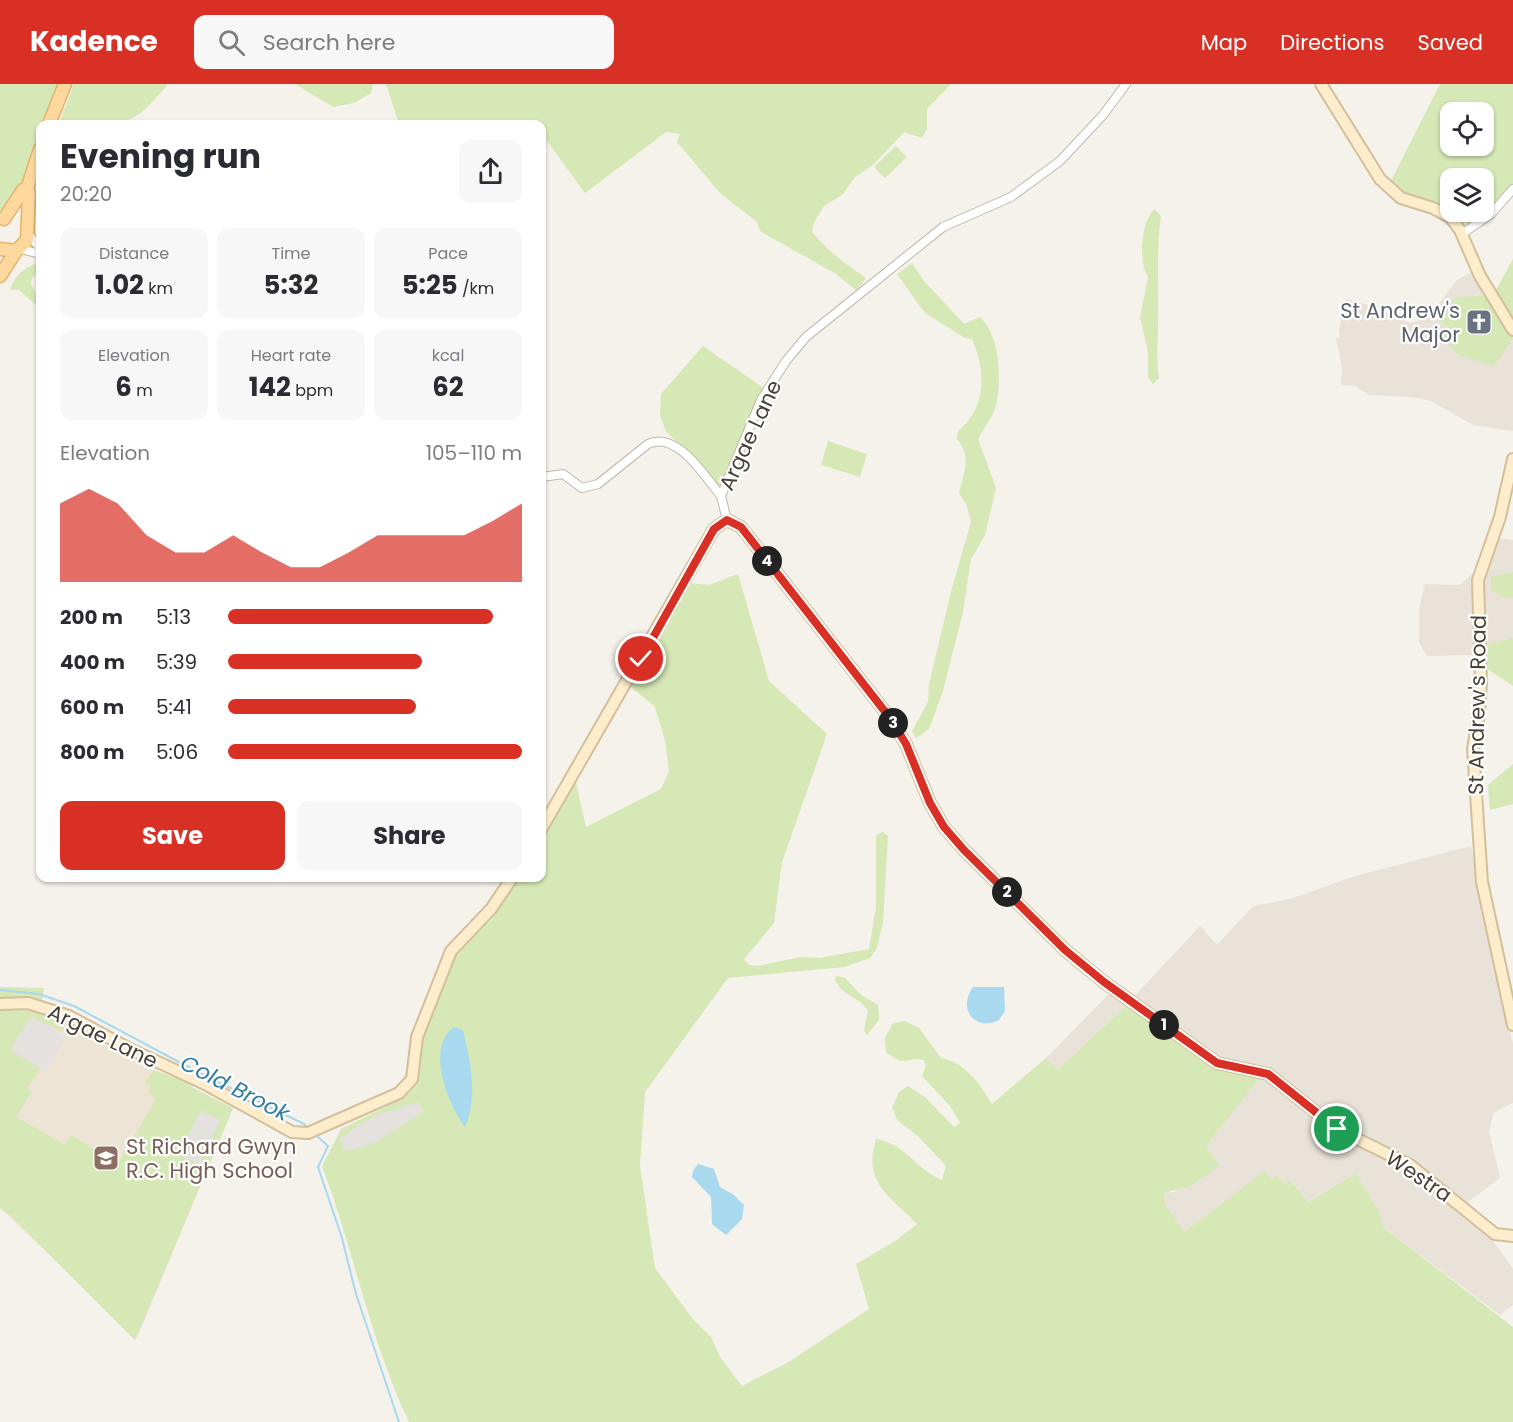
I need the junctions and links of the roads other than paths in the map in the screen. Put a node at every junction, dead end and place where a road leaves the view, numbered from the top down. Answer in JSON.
{"nodes":[{"id":1,"x":65,"y":84,"type":"edge"},
{"id":2,"x":1126,"y":84,"type":"edge"},
{"id":3,"x":1321,"y":84,"type":"edge"},
{"id":4,"x":52,"y":120,"type":"edge"},
{"id":5,"x":36,"y":161,"type":"edge"},
{"id":6,"x":27,"y":189,"type":"junction"},
{"id":7,"x":1513,"y":189,"type":"edge"},
{"id":8,"x":1,"y":221,"type":"edge"},
{"id":9,"x":27,"y":231,"type":"junction"},
{"id":10,"x":1462,"y":234,"type":"junction"},
{"id":11,"x":36,"y":243,"type":"edge"},
{"id":12,"x":0,"y":249,"type":"edge"},
{"id":13,"x":19,"y":250,"type":"junction"},
{"id":14,"x":36,"y":253,"type":"edge"},
{"id":15,"x":0,"y":276,"type":"edge"},
{"id":16,"x":1513,"y":330,"type":"edge"},
{"id":17,"x":1513,"y":459,"type":"edge"},
{"id":18,"x":546,"y":476,"type":"edge"},
{"id":19,"x":721,"y":496,"type":"junction"},
{"id":20,"x":727,"y":520,"type":"junction"},
{"id":21,"x":546,"y":821,"type":"edge"},
{"id":22,"x":509,"y":882,"type":"edge"},
{"id":23,"x":0,"y":1004,"type":"edge"},
{"id":24,"x":1513,"y":1025,"type":"edge"},
{"id":25,"x":1513,"y":1236,"type":"edge"}],
"edges":[{"from":1,"to":4,"type":"main road"},
{"from":2,"to":19,"type":"street","name":"Argae Lane"},
{"from":3,"to":10,"type":"street"},
{"from":5,"to":6,"type":"main road"},
{"from":6,"to":8,"type":"main road"},
{"from":6,"to":9,"type":"main road"},
{"from":7,"to":10,"type":"street"},
{"from":8,"to":9,"type":"main road"},
{"from":9,"to":11,"type":"street"},
{"from":9,"to":13,"type":"main road"},
{"from":10,"to":16,"type":"street"},
{"from":12,"to":13,"type":"main road"},
{"from":13,"to":14,"type":"street"},
{"from":13,"to":15,"type":"main road"},
{"from":17,"to":24,"type":"street","name":"St Andrew's Road"},
{"from":18,"to":19,"type":"street"},
{"from":19,"to":20,"type":"street","name":"Argae Lane"},
{"from":20,"to":21,"type":"street","name":"Argae Lane"},
{"from":20,"to":25,"type":"street","name":"Westra"},
{"from":22,"to":23,"type":"street","name":"Argae Lane"}]}
